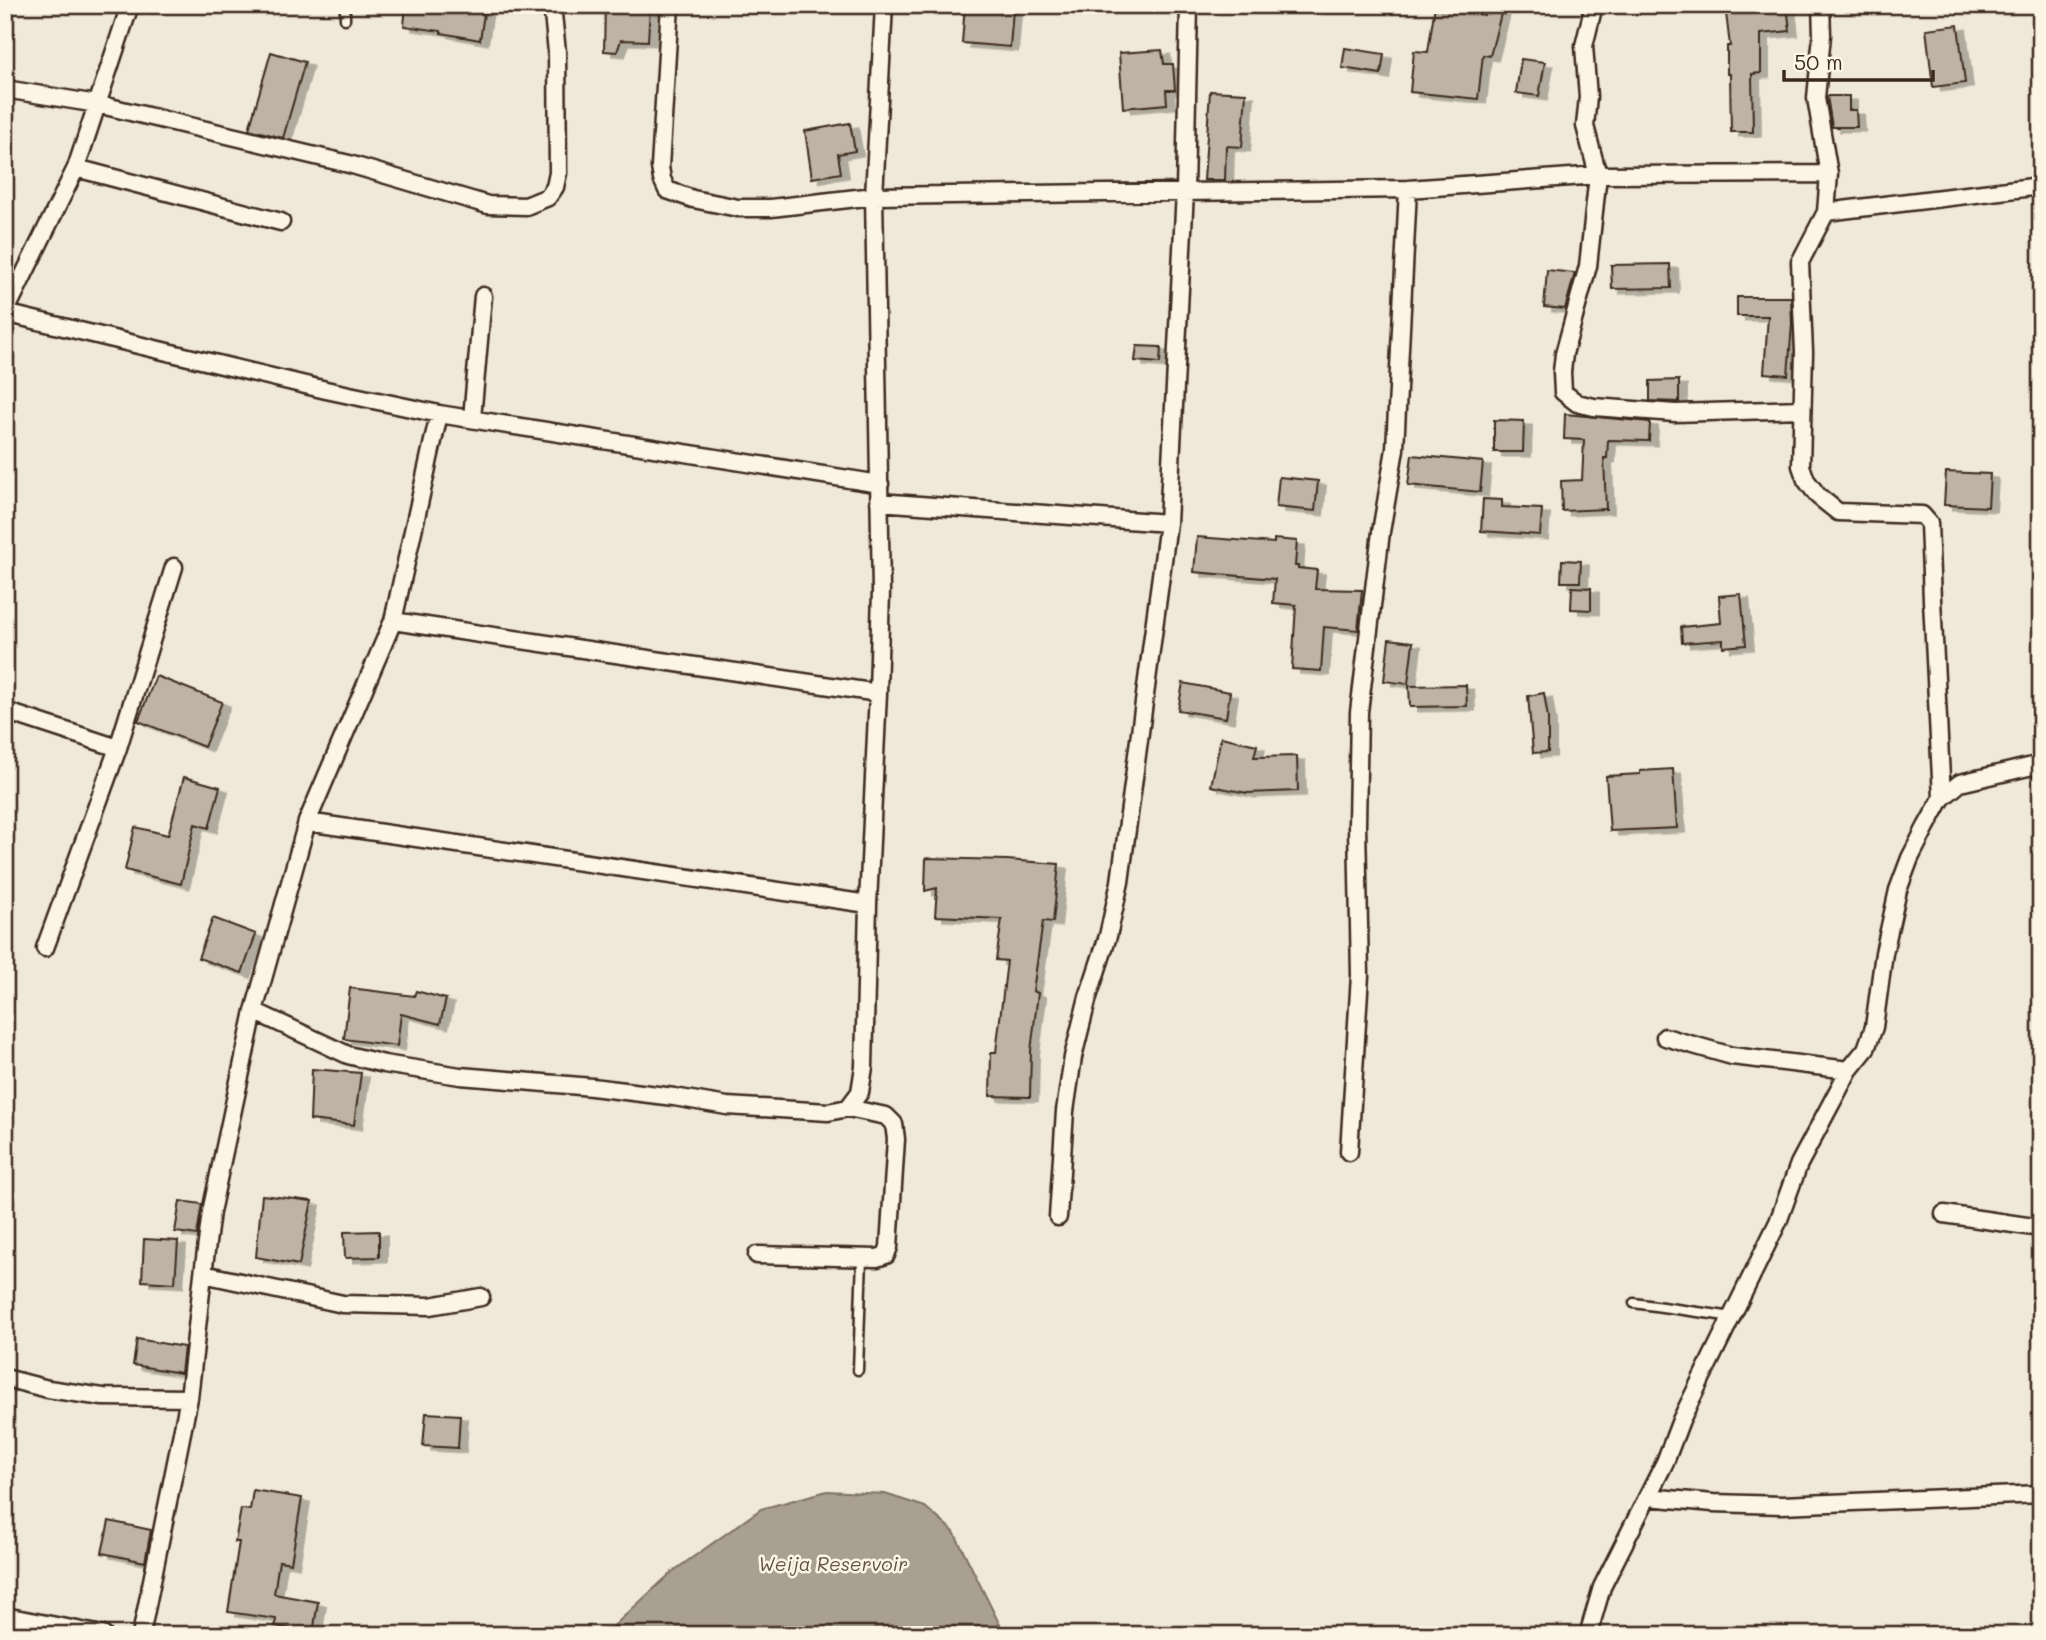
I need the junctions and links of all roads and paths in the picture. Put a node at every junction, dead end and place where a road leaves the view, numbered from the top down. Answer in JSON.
{"nodes":[{"id":1,"x":130,"y":5,"type":"edge"},
{"id":2,"x":345,"y":5,"type":"edge"},
{"id":3,"x":552,"y":5,"type":"edge"},
{"id":4,"x":670,"y":5,"type":"edge"},
{"id":5,"x":884,"y":5,"type":"edge"},
{"id":6,"x":1189,"y":5,"type":"edge"},
{"id":7,"x":1594,"y":5,"type":"edge"},
{"id":8,"x":1821,"y":5,"type":"edge"},
{"id":9,"x":345,"y":19,"type":"dead end"},
{"id":10,"x":5,"y":89,"type":"edge"},
{"id":11,"x":97,"y":104,"type":"junction"},
{"id":12,"x":76,"y":168,"type":"junction"},
{"id":13,"x":1598,"y":174,"type":"junction"},
{"id":14,"x":1829,"y":174,"type":"junction"},
{"id":15,"x":2041,"y":186,"type":"edge"},
{"id":16,"x":1408,"y":189,"type":"junction"},
{"id":17,"x":1185,"y":191,"type":"junction"},
{"id":18,"x":874,"y":196,"type":"junction"},
{"id":19,"x":1826,"y":212,"type":"junction"},
{"id":20,"x":281,"y":222,"type":"dead end"},
{"id":21,"x":483,"y":296,"type":"dead end"},
{"id":22,"x":5,"y":313,"type":"edge"},
{"id":23,"x":1802,"y":409,"type":"junction"},
{"id":24,"x":439,"y":414,"type":"junction"},
{"id":25,"x":472,"y":418,"type":"junction"},
{"id":26,"x":880,"y":484,"type":"junction"},
{"id":27,"x":879,"y":502,"type":"junction"},
{"id":28,"x":1168,"y":523,"type":"junction"},
{"id":29,"x":174,"y":567,"type":"dead end"},
{"id":30,"x":393,"y":621,"type":"junction"},
{"id":31,"x":878,"y":693,"type":"junction"},
{"id":32,"x":5,"y":711,"type":"edge"},
{"id":33,"x":118,"y":748,"type":"junction"},
{"id":34,"x":2041,"y":764,"type":"edge"},
{"id":35,"x":1942,"y":798,"type":"junction"},
{"id":36,"x":307,"y":821,"type":"junction"},
{"id":37,"x":868,"y":904,"type":"junction"},
{"id":38,"x":45,"y":948,"type":"dead end"},
{"id":39,"x":254,"y":1011,"type":"junction"},
{"id":40,"x":1665,"y":1037,"type":"dead end"},
{"id":41,"x":1849,"y":1070,"type":"junction"},
{"id":42,"x":849,"y":1108,"type":"junction"},
{"id":43,"x":1349,"y":1152,"type":"dead end"},
{"id":44,"x":1944,"y":1214,"type":"dead end"},
{"id":45,"x":1058,"y":1217,"type":"dead end"},
{"id":46,"x":2041,"y":1228,"type":"edge"},
{"id":47,"x":757,"y":1255,"type":"dead end"},
{"id":48,"x":862,"y":1258,"type":"junction"},
{"id":49,"x":202,"y":1274,"type":"junction"},
{"id":50,"x":481,"y":1297,"type":"dead end"},
{"id":51,"x":1634,"y":1303,"type":"dead end"},
{"id":52,"x":1733,"y":1317,"type":"junction"},
{"id":53,"x":858,"y":1370,"type":"dead end"},
{"id":54,"x":5,"y":1378,"type":"edge"},
{"id":55,"x":189,"y":1398,"type":"junction"},
{"id":56,"x":2041,"y":1494,"type":"edge"},
{"id":57,"x":1648,"y":1497,"type":"junction"},
{"id":58,"x":5,"y":1616,"type":"edge"},
{"id":59,"x":103,"y":1635,"type":"edge"},
{"id":60,"x":141,"y":1635,"type":"edge"},
{"id":61,"x":1588,"y":1635,"type":"edge"}],
"edges":[{"from":1,"to":11,"type":"street"},
{"from":2,"to":9,"type":"lane"},
{"from":3,"to":11,"type":"street"},
{"from":4,"to":18,"type":"street"},
{"from":5,"to":18,"type":"street"},
{"from":6,"to":17,"type":"street"},
{"from":7,"to":13,"type":"street"},
{"from":8,"to":14,"type":"street"},
{"from":10,"to":11,"type":"street"},
{"from":11,"to":12,"type":"street"},
{"from":12,"to":20,"type":"street"},
{"from":12,"to":22,"type":"street"},
{"from":13,"to":14,"type":"street"},
{"from":13,"to":16,"type":"street"},
{"from":13,"to":23,"type":"street"},
{"from":14,"to":19,"type":"street"},
{"from":15,"to":19,"type":"street"},
{"from":16,"to":17,"type":"street"},
{"from":16,"to":43,"type":"street"},
{"from":17,"to":18,"type":"street"},
{"from":17,"to":28,"type":"street"},
{"from":18,"to":26,"type":"street"},
{"from":19,"to":23,"type":"street"},
{"from":21,"to":25,"type":"street"},
{"from":22,"to":24,"type":"street"},
{"from":23,"to":35,"type":"street"},
{"from":24,"to":25,"type":"street"},
{"from":24,"to":30,"type":"street"},
{"from":25,"to":26,"type":"street"},
{"from":26,"to":27,"type":"street"},
{"from":27,"to":28,"type":"street"},
{"from":27,"to":31,"type":"street"},
{"from":28,"to":45,"type":"street"},
{"from":29,"to":33,"type":"street"},
{"from":30,"to":31,"type":"street"},
{"from":30,"to":36,"type":"street"},
{"from":31,"to":37,"type":"street"},
{"from":32,"to":33,"type":"street"},
{"from":33,"to":38,"type":"street"},
{"from":34,"to":35,"type":"street"},
{"from":35,"to":41,"type":"street"},
{"from":36,"to":37,"type":"street"},
{"from":36,"to":39,"type":"street"},
{"from":37,"to":42,"type":"street"},
{"from":39,"to":42,"type":"street"},
{"from":39,"to":49,"type":"street"},
{"from":40,"to":41,"type":"street"},
{"from":41,"to":52,"type":"street"},
{"from":42,"to":48,"type":"street"},
{"from":44,"to":46,"type":"street"},
{"from":47,"to":48,"type":"street"},
{"from":48,"to":53,"type":"lane"},
{"from":49,"to":50,"type":"street"},
{"from":49,"to":55,"type":"street"},
{"from":51,"to":52,"type":"lane"},
{"from":52,"to":57,"type":"street"},
{"from":54,"to":55,"type":"street"},
{"from":55,"to":60,"type":"street"},
{"from":56,"to":57,"type":"street"},
{"from":57,"to":61,"type":"street"},
{"from":58,"to":59,"type":"street"}]}
